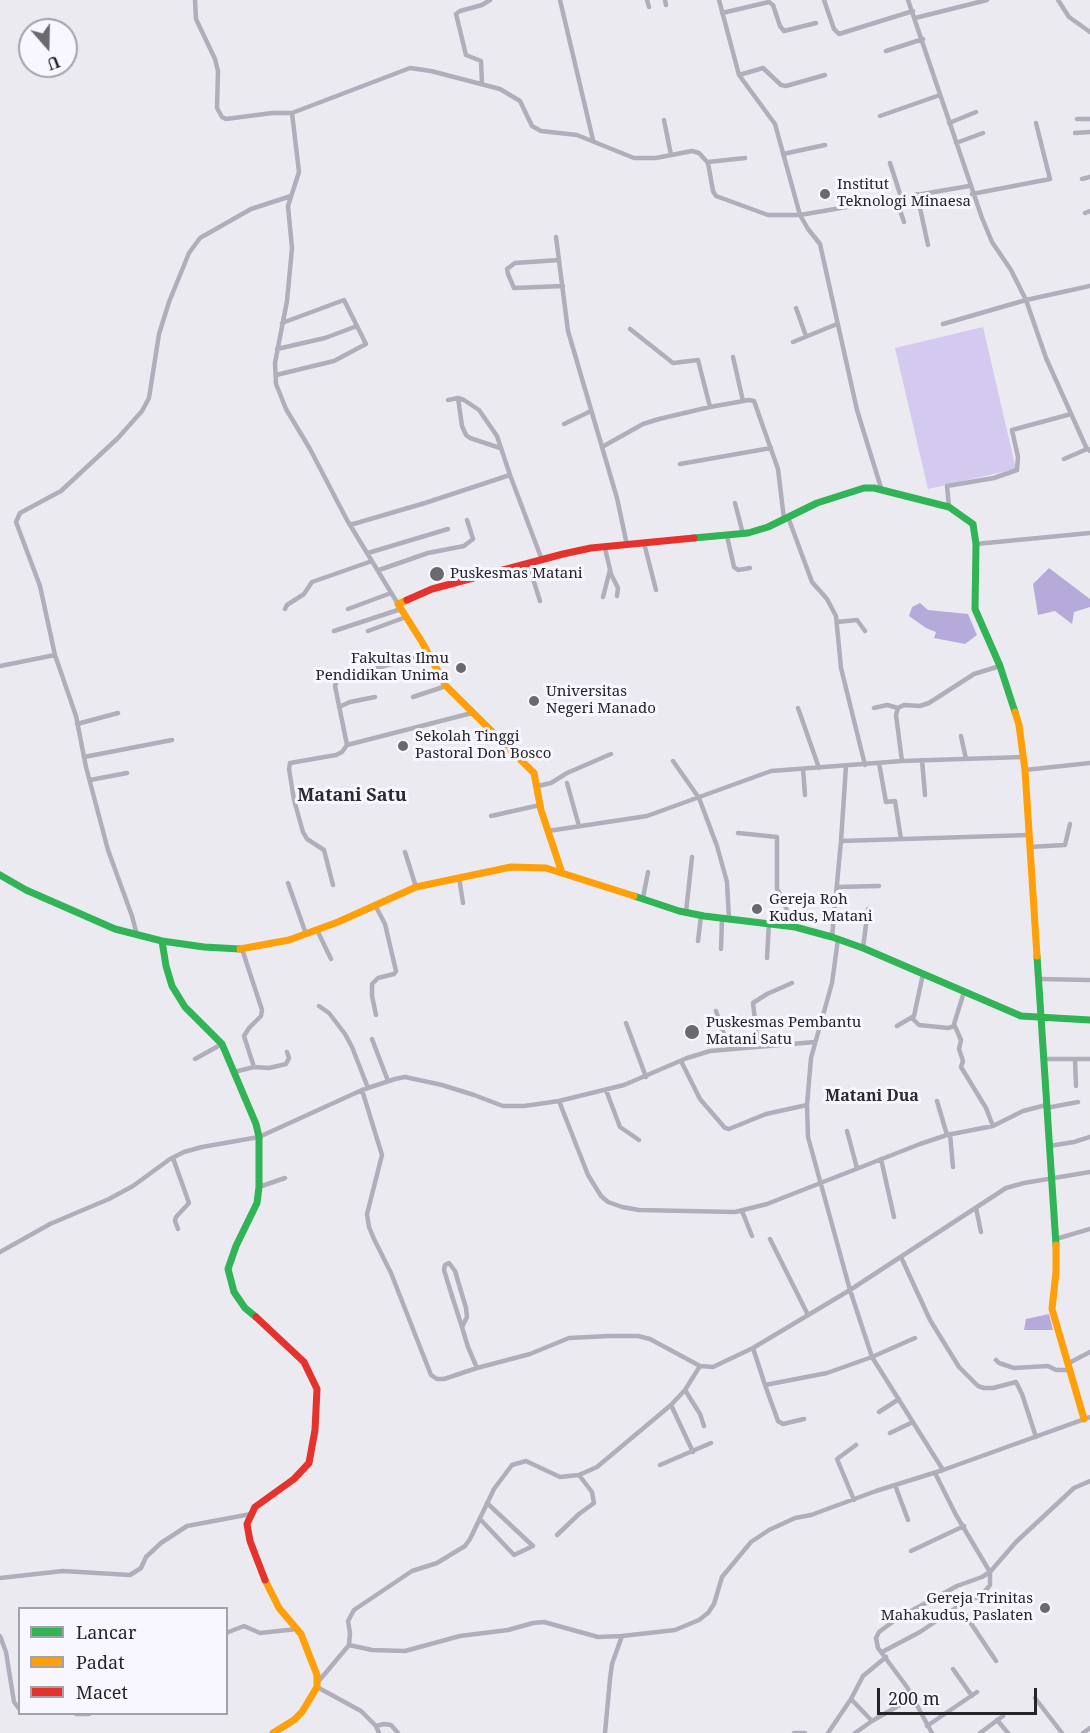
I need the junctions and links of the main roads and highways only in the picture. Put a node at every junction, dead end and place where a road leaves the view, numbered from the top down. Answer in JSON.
{"nodes":[{"id":1,"x":562,"y":873,"type":"junction"},
{"id":2,"x":0,"y":875,"type":"edge"},
{"id":3,"x":162,"y":941,"type":"junction"},
{"id":4,"x":1042,"y":1018,"type":"junction"},
{"id":5,"x":1090,"y":1020,"type":"edge"},
{"id":6,"x":1087,"y":1418,"type":"edge"},
{"id":7,"x":273,"y":1733,"type":"edge"}],
"edges":[{"from":1,"to":3,"type":"main road"},
{"from":1,"to":4,"type":"main road"},
{"from":1,"to":4,"type":"main road"},
{"from":2,"to":3,"type":"main road"},
{"from":3,"to":7,"type":"main road"},
{"from":4,"to":5,"type":"main road"},
{"from":4,"to":6,"type":"main road"}]}
